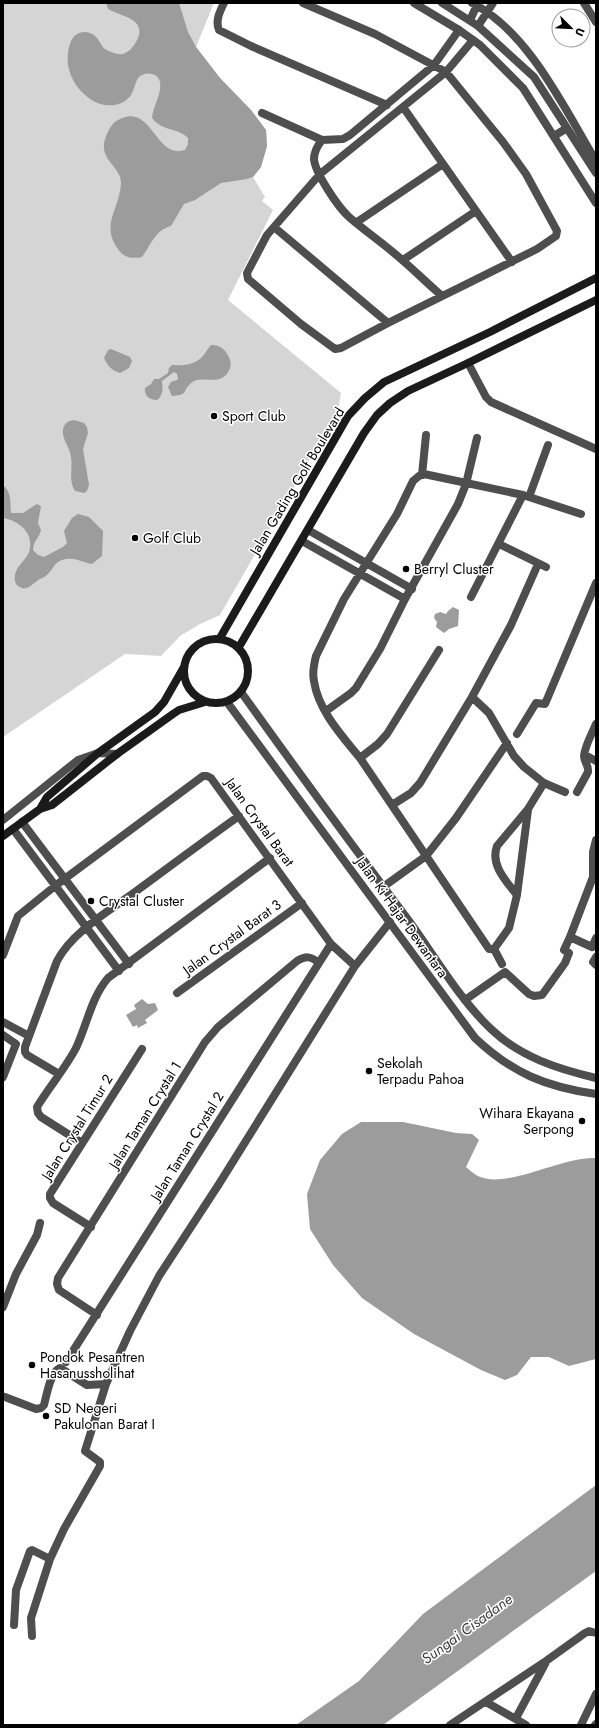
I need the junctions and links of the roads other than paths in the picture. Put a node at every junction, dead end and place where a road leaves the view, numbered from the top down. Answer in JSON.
{"nodes":[{"id":1,"x":224,"y":3,"type":"edge"},
{"id":2,"x":303,"y":3,"type":"edge"},
{"id":3,"x":414,"y":3,"type":"edge"},
{"id":4,"x":442,"y":3,"type":"edge"},
{"id":5,"x":493,"y":3,"type":"edge"},
{"id":6,"x":584,"y":3,"type":"edge"},
{"id":7,"x":476,"y":4,"type":"edge"},
{"id":8,"x":488,"y":13,"type":"junction"},
{"id":9,"x":470,"y":20,"type":"junction"},
{"id":10,"x":596,"y":22,"type":"edge"},
{"id":11,"x":478,"y":26,"type":"junction"},
{"id":12,"x":460,"y":30,"type":"junction"},
{"id":13,"x":473,"y":40,"type":"junction"},
{"id":14,"x":434,"y":65,"type":"junction"},
{"id":15,"x":446,"y":72,"type":"junction"},
{"id":16,"x":387,"y":105,"type":"junction"},
{"id":17,"x":403,"y":107,"type":"junction"},
{"id":18,"x":262,"y":113,"type":"dead end"},
{"id":19,"x":567,"y":128,"type":"junction"},
{"id":20,"x":554,"y":136,"type":"junction"},
{"id":21,"x":322,"y":140,"type":"junction"},
{"id":22,"x":596,"y":161,"type":"edge"},
{"id":23,"x":443,"y":164,"type":"junction"},
{"id":24,"x":320,"y":174,"type":"junction"},
{"id":25,"x":596,"y":174,"type":"edge"},
{"id":26,"x":596,"y":203,"type":"edge"},
{"id":27,"x":476,"y":211,"type":"junction"},
{"id":28,"x":357,"y":222,"type":"junction"},
{"id":29,"x":274,"y":227,"type":"junction"},
{"id":30,"x":403,"y":260,"type":"junction"},
{"id":31,"x":512,"y":262,"type":"junction"},
{"id":32,"x":596,"y":278,"type":"edge"},
{"id":33,"x":442,"y":296,"type":"junction"},
{"id":34,"x":596,"y":300,"type":"edge"},
{"id":35,"x":388,"y":323,"type":"junction"},
{"id":36,"x":468,"y":363,"type":"junction"},
{"id":37,"x":426,"y":435,"type":"dead end"},
{"id":38,"x":476,"y":438,"type":"dead end"},
{"id":39,"x":548,"y":445,"type":"dead end"},
{"id":40,"x":596,"y":449,"type":"edge"},
{"id":41,"x":422,"y":475,"type":"junction"},
{"id":42,"x":466,"y":484,"type":"junction"},
{"id":43,"x":526,"y":496,"type":"junction"},
{"id":44,"x":581,"y":514,"type":"dead end"},
{"id":45,"x":308,"y":530,"type":"junction"},
{"id":46,"x":302,"y":541,"type":"junction"},
{"id":47,"x":499,"y":544,"type":"junction"},
{"id":48,"x":366,"y":563,"type":"junction"},
{"id":49,"x":360,"y":574,"type":"junction"},
{"id":50,"x":596,"y":582,"type":"edge"},
{"id":51,"x":412,"y":589,"type":"junction"},
{"id":52,"x":471,"y":597,"type":"dead end"},
{"id":53,"x":405,"y":599,"type":"junction"},
{"id":54,"x":220,"y":638,"type":"junction"},
{"id":55,"x":239,"y":647,"type":"junction"},
{"id":56,"x":439,"y":650,"type":"dead end"},
{"id":57,"x":184,"y":667,"type":"junction"},
{"id":58,"x":240,"y":692,"type":"junction"},
{"id":59,"x":472,"y":697,"type":"junction"},
{"id":60,"x":205,"y":702,"type":"junction"},
{"id":61,"x":227,"y":702,"type":"junction"},
{"id":62,"x":326,"y":711,"type":"junction"},
{"id":63,"x":596,"y":724,"type":"edge"},
{"id":64,"x":517,"y":734,"type":"dead end"},
{"id":65,"x":507,"y":743,"type":"junction"},
{"id":66,"x":98,"y":753,"type":"junction"},
{"id":67,"x":117,"y":754,"type":"junction"},
{"id":68,"x":585,"y":754,"type":"junction"},
{"id":69,"x":360,"y":758,"type":"junction"},
{"id":70,"x":596,"y":761,"type":"edge"},
{"id":71,"x":544,"y":782,"type":"junction"},
{"id":72,"x":565,"y":792,"type":"dead end"},
{"id":73,"x":577,"y":792,"type":"dead end"},
{"id":74,"x":392,"y":805,"type":"junction"},
{"id":75,"x":40,"y":809,"type":"junction"},
{"id":76,"x":528,"y":809,"type":"junction"},
{"id":77,"x":239,"y":816,"type":"junction"},
{"id":78,"x":3,"y":820,"type":"edge"},
{"id":79,"x":22,"y":822,"type":"junction"},
{"id":80,"x":13,"y":829,"type":"junction"},
{"id":81,"x":3,"y":836,"type":"edge"},
{"id":82,"x":596,"y":840,"type":"edge"},
{"id":83,"x":426,"y":856,"type":"junction"},
{"id":84,"x":270,"y":858,"type":"junction"},
{"id":85,"x":65,"y":878,"type":"junction"},
{"id":86,"x":56,"y":886,"type":"junction"},
{"id":87,"x":383,"y":887,"type":"junction"},
{"id":88,"x":517,"y":895,"type":"junction"},
{"id":89,"x":302,"y":903,"type":"junction"},
{"id":90,"x":96,"y":921,"type":"junction"},
{"id":91,"x":390,"y":922,"type":"junction"},
{"id":92,"x":87,"y":928,"type":"junction"},
{"id":93,"x":570,"y":937,"type":"junction"},
{"id":94,"x":596,"y":938,"type":"edge"},
{"id":95,"x":331,"y":944,"type":"junction"},
{"id":96,"x":494,"y":949,"type":"junction"},
{"id":97,"x":594,"y":949,"type":"edge"},
{"id":98,"x":3,"y":955,"type":"edge"},
{"id":99,"x":596,"y":956,"type":"edge"},
{"id":100,"x":318,"y":962,"type":"junction"},
{"id":101,"x":129,"y":964,"type":"junction"},
{"id":102,"x":502,"y":964,"type":"dead end"},
{"id":103,"x":596,"y":965,"type":"edge"},
{"id":104,"x":355,"y":966,"type":"junction"},
{"id":105,"x":119,"y":971,"type":"junction"},
{"id":106,"x":177,"y":993,"type":"dead end"},
{"id":107,"x":465,"y":1000,"type":"junction"},
{"id":108,"x":3,"y":1022,"type":"edge"},
{"id":109,"x":3,"y":1035,"type":"edge"},
{"id":110,"x":29,"y":1036,"type":"junction"},
{"id":111,"x":142,"y":1049,"type":"dead end"},
{"id":112,"x":59,"y":1074,"type":"junction"},
{"id":113,"x":3,"y":1077,"type":"edge"},
{"id":114,"x":596,"y":1078,"type":"edge"},
{"id":115,"x":596,"y":1094,"type":"edge"},
{"id":116,"x":82,"y":1143,"type":"junction"},
{"id":117,"x":40,"y":1223,"type":"dead end"},
{"id":118,"x":91,"y":1227,"type":"junction"},
{"id":119,"x":3,"y":1307,"type":"edge"},
{"id":120,"x":97,"y":1315,"type":"junction"},
{"id":121,"x":66,"y":1362,"type":"dead end"},
{"id":122,"x":106,"y":1384,"type":"junction"},
{"id":123,"x":4,"y":1396,"type":"edge"},
{"id":124,"x":50,"y":1559,"type":"junction"},
{"id":125,"x":14,"y":1625,"type":"dead end"},
{"id":126,"x":596,"y":1634,"type":"edge"},
{"id":127,"x":32,"y":1636,"type":"dead end"},
{"id":128,"x":546,"y":1661,"type":"junction"},
{"id":129,"x":596,"y":1694,"type":"edge"},
{"id":130,"x":486,"y":1702,"type":"junction"},
{"id":131,"x":516,"y":1718,"type":"junction"},
{"id":132,"x":450,"y":1725,"type":"edge"},
{"id":133,"x":526,"y":1725,"type":"edge"},
{"id":134,"x":581,"y":1725,"type":"edge"}],
"edges":[{"from":1,"to":16,"type":"street"},
{"from":2,"to":14,"type":"street"},
{"from":3,"to":12,"type":"street"},
{"from":4,"to":9,"type":"street"},
{"from":5,"to":8,"type":"street"},
{"from":6,"to":10,"type":"street"},
{"from":7,"to":8,"type":"street"},
{"from":7,"to":9,"type":"street"},
{"from":8,"to":11,"type":"street"},
{"from":8,"to":22,"type":"street"},
{"from":9,"to":11,"type":"street"},
{"from":11,"to":19,"type":"street"},
{"from":12,"to":13,"type":"street"},
{"from":12,"to":14,"type":"street"},
{"from":13,"to":15,"type":"street"},
{"from":13,"to":20,"type":"street"},
{"from":14,"to":15,"type":"street"},
{"from":14,"to":16,"type":"street"},
{"from":15,"to":17,"type":"street"},
{"from":15,"to":31,"type":"street"},
{"from":16,"to":21,"type":"street"},
{"from":17,"to":23,"type":"street"},
{"from":17,"to":24,"type":"street"},
{"from":18,"to":21,"type":"street"},
{"from":19,"to":20,"type":"street"},
{"from":19,"to":25,"type":"street"},
{"from":20,"to":26,"type":"street"},
{"from":21,"to":24,"type":"street"},
{"from":23,"to":27,"type":"street"},
{"from":23,"to":28,"type":"street"},
{"from":24,"to":28,"type":"street"},
{"from":24,"to":29,"type":"street"},
{"from":27,"to":30,"type":"street"},
{"from":27,"to":31,"type":"street"},
{"from":28,"to":30,"type":"street"},
{"from":29,"to":35,"type":"street"},
{"from":29,"to":35,"type":"street"},
{"from":30,"to":33,"type":"street"},
{"from":31,"to":33,"type":"street"},
{"from":32,"to":54,"type":"main road","name":"Jalan Gading Golf Boulevard"},
{"from":33,"to":35,"type":"street"},
{"from":34,"to":36,"type":"main road"},
{"from":36,"to":40,"type":"street"},
{"from":36,"to":45,"type":"main road"},
{"from":37,"to":41,"type":"street"},
{"from":38,"to":42,"type":"street"},
{"from":39,"to":43,"type":"street"},
{"from":41,"to":42,"type":"street"},
{"from":41,"to":48,"type":"street"},
{"from":42,"to":43,"type":"street"},
{"from":42,"to":51,"type":"street"},
{"from":43,"to":44,"type":"street"},
{"from":43,"to":47,"type":"street"},
{"from":45,"to":46,"type":"main road"},
{"from":45,"to":48,"type":"street"},
{"from":46,"to":49,"type":"street"},
{"from":46,"to":55,"type":"main road"},
{"from":47,"to":52,"type":"street"},
{"from":47,"to":59,"type":"street"},
{"from":48,"to":49,"type":"street"},
{"from":48,"to":51,"type":"street"},
{"from":49,"to":53,"type":"street"},
{"from":49,"to":62,"type":"street"},
{"from":50,"to":64,"type":"street"},
{"from":51,"to":53,"type":"street"},
{"from":53,"to":62,"type":"street"},
{"from":54,"to":55,"type":"main road"},
{"from":54,"to":57,"type":"main road"},
{"from":55,"to":58,"type":"main road"},
{"from":56,"to":69,"type":"street"},
{"from":57,"to":60,"type":"main road"},
{"from":57,"to":66,"type":"main road"},
{"from":58,"to":61,"type":"main road"},
{"from":58,"to":87,"type":"street","name":"Jalan Ki Hajar Dewantara"},
{"from":59,"to":65,"type":"street"},
{"from":59,"to":74,"type":"street"},
{"from":60,"to":61,"type":"main road"},
{"from":60,"to":67,"type":"main road"},
{"from":61,"to":91,"type":"street","name":"Jalan Ki Hajar Dewantara"},
{"from":62,"to":69,"type":"street"},
{"from":63,"to":68,"type":"street"},
{"from":65,"to":71,"type":"street"},
{"from":65,"to":83,"type":"street"},
{"from":66,"to":67,"type":"street"},
{"from":66,"to":75,"type":"main road"},
{"from":66,"to":78,"type":"street"},
{"from":67,"to":75,"type":"main road"},
{"from":68,"to":70,"type":"street"},
{"from":68,"to":73,"type":"street"},
{"from":69,"to":74,"type":"street"},
{"from":71,"to":72,"type":"street"},
{"from":71,"to":76,"type":"street"},
{"from":74,"to":83,"type":"street"},
{"from":75,"to":79,"type":"main road"},
{"from":76,"to":88,"type":"street"},
{"from":76,"to":88,"type":"street"},
{"from":77,"to":84,"type":"street","name":"Jalan Crystal Barat"},
{"from":77,"to":85,"type":"street","name":"Jalan Crystal Barat"},
{"from":77,"to":90,"type":"street"},
{"from":79,"to":80,"type":"main road"},
{"from":79,"to":85,"type":"street"},
{"from":80,"to":81,"type":"main road"},
{"from":80,"to":86,"type":"street"},
{"from":82,"to":93,"type":"street"},
{"from":83,"to":87,"type":"street"},
{"from":83,"to":96,"type":"street"},
{"from":84,"to":89,"type":"street","name":"Jalan Crystal Barat"},
{"from":84,"to":101,"type":"street"},
{"from":85,"to":86,"type":"street"},
{"from":85,"to":90,"type":"street"},
{"from":86,"to":92,"type":"street"},
{"from":86,"to":98,"type":"street"},
{"from":87,"to":107,"type":"street","name":"Jalan Ki Hajar Dewantara"},
{"from":88,"to":96,"type":"street"},
{"from":89,"to":95,"type":"street","name":"Jalan Crystal Barat"},
{"from":89,"to":106,"type":"street","name":"Jalan Crystal Barat 3"},
{"from":90,"to":92,"type":"street"},
{"from":90,"to":101,"type":"street"},
{"from":91,"to":104,"type":"street"},
{"from":91,"to":115,"type":"street","name":"Jalan Ki Hajar Dewantara"},
{"from":92,"to":105,"type":"street"},
{"from":92,"to":110,"type":"street"},
{"from":93,"to":97,"type":"street"},
{"from":93,"to":107,"type":"street"},
{"from":94,"to":97,"type":"street"},
{"from":95,"to":100,"type":"street","name":"Jalan Taman Crystal 2"},
{"from":95,"to":104,"type":"street","name":"Jalan Crystal Barat"},
{"from":96,"to":102,"type":"street"},
{"from":99,"to":103,"type":"street"},
{"from":100,"to":118,"type":"street","name":"Jalan Taman Crystal 1"},
{"from":100,"to":120,"type":"street","name":"Jalan Taman Crystal 2"},
{"from":101,"to":105,"type":"street"},
{"from":104,"to":122,"type":"street"},
{"from":105,"to":112,"type":"street"},
{"from":107,"to":114,"type":"street","name":"Jalan Ki Hajar Dewantara"},
{"from":108,"to":110,"type":"street"},
{"from":109,"to":113,"type":"street"},
{"from":110,"to":112,"type":"street"},
{"from":111,"to":116,"type":"street","name":"Jalan Crystal Timur 2"},
{"from":112,"to":116,"type":"street"},
{"from":116,"to":118,"type":"street","name":"Jalan Crystal Timur 2"},
{"from":117,"to":119,"type":"street"},
{"from":118,"to":120,"type":"street","name":"Jalan Taman Crystal 1"},
{"from":120,"to":121,"type":"street","name":"Jalan Taman Crystal 2"},
{"from":122,"to":123,"type":"street"},
{"from":122,"to":124,"type":"street"},
{"from":124,"to":125,"type":"street"},
{"from":124,"to":127,"type":"street"},
{"from":126,"to":128,"type":"street"},
{"from":128,"to":130,"type":"street"},
{"from":128,"to":131,"type":"street"},
{"from":129,"to":134,"type":"street"},
{"from":130,"to":131,"type":"street"},
{"from":130,"to":132,"type":"street"},
{"from":131,"to":133,"type":"street"}]}
